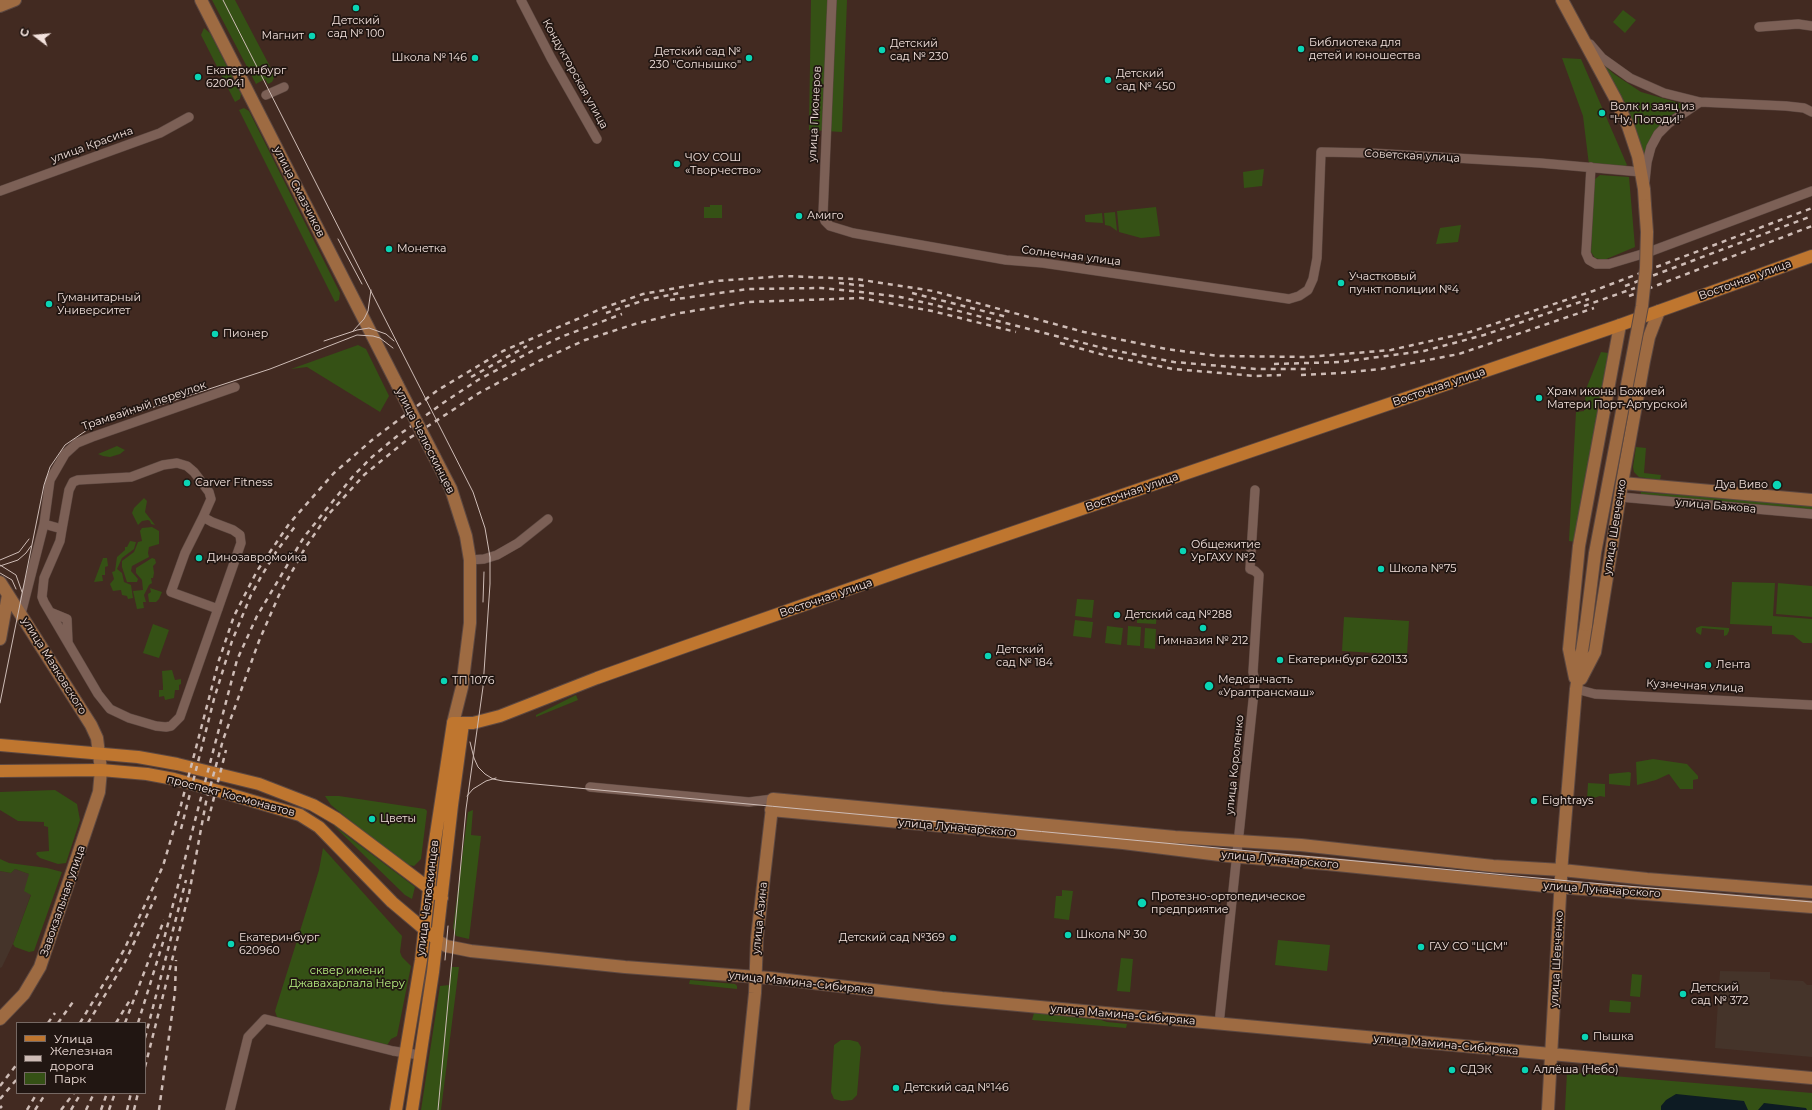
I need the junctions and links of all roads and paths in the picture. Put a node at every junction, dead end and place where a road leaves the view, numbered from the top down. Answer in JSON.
{"nodes":[{"id":1,"x":15,"y":0,"type":"edge"},
{"id":2,"x":201,"y":0,"type":"edge"},
{"id":3,"x":521,"y":0,"type":"edge"},
{"id":4,"x":832,"y":0,"type":"edge"},
{"id":5,"x":1562,"y":0,"type":"edge"},
{"id":6,"x":0,"y":6,"type":"edge"},
{"id":7,"x":1812,"y":26,"type":"edge"},
{"id":8,"x":1759,"y":27,"type":"dead end"},
{"id":9,"x":1582,"y":34,"type":"junction"},
{"id":10,"x":284,"y":87,"type":"dead end"},
{"id":11,"x":266,"y":95,"type":"dead end"},
{"id":12,"x":1700,"y":102,"type":"junction"},
{"id":13,"x":1812,"y":112,"type":"edge"},
{"id":14,"x":189,"y":117,"type":"dead end"},
{"id":15,"x":597,"y":139,"type":"dead end"},
{"id":16,"x":1591,"y":167,"type":"junction"},
{"id":17,"x":1641,"y":172,"type":"junction"},
{"id":18,"x":1644,"y":189,"type":"junction"},
{"id":19,"x":0,"y":191,"type":"edge"},
{"id":20,"x":1812,"y":191,"type":"edge"},
{"id":21,"x":830,"y":226,"type":"joint"},
{"id":22,"x":1812,"y":256,"type":"edge"},
{"id":23,"x":1308,"y":290,"type":"joint"},
{"id":24,"x":1659,"y":310,"type":"junction"},
{"id":25,"x":1620,"y":325,"type":"junction"},
{"id":26,"x":1613,"y":360,"type":"junction"},
{"id":27,"x":1644,"y":362,"type":"junction"},
{"id":28,"x":397,"y":384,"type":"joint"},
{"id":29,"x":234,"y":387,"type":"dead end"},
{"id":30,"x":1622,"y":484,"type":"junction"},
{"id":31,"x":1256,"y":490,"type":"dead end"},
{"id":32,"x":1620,"y":498,"type":"junction"},
{"id":33,"x":1812,"y":500,"type":"edge"},
{"id":34,"x":1812,"y":514,"type":"edge"},
{"id":35,"x":203,"y":517,"type":"junction"},
{"id":36,"x":548,"y":519,"type":"dead end"},
{"id":37,"x":44,"y":524,"type":"junction"},
{"id":38,"x":62,"y":529,"type":"junction"},
{"id":39,"x":470,"y":560,"type":"junction"},
{"id":40,"x":0,"y":582,"type":"edge"},
{"id":41,"x":8,"y":594,"type":"junction"},
{"id":42,"x":218,"y":608,"type":"junction"},
{"id":43,"x":21,"y":614,"type":"junction"},
{"id":44,"x":0,"y":639,"type":"edge"},
{"id":45,"x":1576,"y":689,"type":"junction"},
{"id":46,"x":1812,"y":705,"type":"edge"},
{"id":47,"x":458,"y":723,"type":"junction"},
{"id":48,"x":0,"y":745,"type":"edge"},
{"id":49,"x":100,"y":753,"type":"junction"},
{"id":50,"x":101,"y":770,"type":"junction"},
{"id":51,"x":0,"y":771,"type":"edge"},
{"id":52,"x":590,"y":787,"type":"dead end"},
{"id":53,"x":772,"y":804,"type":"junction"},
{"id":54,"x":1239,"y":841,"type":"junction"},
{"id":55,"x":1238,"y":856,"type":"junction"},
{"id":56,"x":1562,"y":870,"type":"junction"},
{"id":57,"x":1561,"y":887,"type":"junction"},
{"id":58,"x":429,"y":888,"type":"junction"},
{"id":59,"x":1812,"y":892,"type":"edge"},
{"id":60,"x":442,"y":898,"type":"junction"},
{"id":61,"x":1812,"y":907,"type":"edge"},
{"id":62,"x":424,"y":930,"type":"junction"},
{"id":63,"x":437,"y":940,"type":"junction"},
{"id":64,"x":755,"y":977,"type":"junction"},
{"id":65,"x":0,"y":1019,"type":"edge"},
{"id":66,"x":1219,"y":1024,"type":"junction"},
{"id":67,"x":405,"y":1053,"type":"junction"},
{"id":68,"x":420,"y":1055,"type":"junction"},
{"id":69,"x":1551,"y":1055,"type":"junction"},
{"id":70,"x":1812,"y":1078,"type":"edge"},
{"id":71,"x":230,"y":1110,"type":"edge"},
{"id":72,"x":396,"y":1110,"type":"edge"},
{"id":73,"x":412,"y":1110,"type":"edge"},
{"id":74,"x":743,"y":1110,"type":"edge"},
{"id":75,"x":1548,"y":1110,"type":"edge"}],
"edges":[{"from":1,"to":6,"type":"main road"},
{"from":2,"to":28,"type":"main road","name":"улица Смазчиков"},
{"from":3,"to":15,"type":"street","name":"Кондукторская улица"},
{"from":4,"to":21,"type":"street","name":"улица Пионеров"},
{"from":5,"to":9,"type":"main road"},
{"from":7,"to":8,"type":"street"},
{"from":9,"to":12,"type":"street"},
{"from":9,"to":17,"type":"main road"},
{"from":10,"to":11,"type":"street"},
{"from":12,"to":13,"type":"street"},
{"from":12,"to":18,"type":"street"},
{"from":14,"to":19,"type":"street","name":"улица Красина"},
{"from":16,"to":17,"type":"street","name":"Советская улица"},
{"from":16,"to":20,"type":"street"},
{"from":16,"to":23,"type":"street","name":"Советская улица"},
{"from":17,"to":18,"type":"main road"},
{"from":18,"to":45,"type":"main road","name":"улица Шевченко","bridge":true},
{"from":21,"to":23,"type":"street","name":"Солнечная улица"},
{"from":22,"to":24,"type":"main road","name":"Восточная улица"},
{"from":24,"to":25,"type":"main road","name":"Восточная улица"},
{"from":24,"to":27,"type":"main road","name":"улица Шевченко"},
{"from":25,"to":26,"type":"main road","name":"улица Шевченко"},
{"from":25,"to":47,"type":"main road","name":"Восточная улица"},
{"from":26,"to":27,"type":"main road"},
{"from":26,"to":45,"type":"main road","name":"улица Шевченко"},
{"from":27,"to":30,"type":"main road","name":"улица Шевченко"},
{"from":28,"to":39,"type":"main road","name":"улица Челюскинцев","bridge":true},
{"from":29,"to":37,"type":"street","name":"Трамвайный переулок"},
{"from":30,"to":32,"type":"main road","name":"улица Шевченко"},
{"from":30,"to":33,"type":"main road","name":"улица Бажова"},
{"from":31,"to":54,"type":"street","name":"улица Короленко"},
{"from":32,"to":34,"type":"street","name":"улица Бажова"},
{"from":32,"to":45,"type":"main road","name":"улица Шевченко"},
{"from":35,"to":38,"type":"street"},
{"from":35,"to":42,"type":"street"},
{"from":35,"to":42,"type":"street"},
{"from":36,"to":39,"type":"street"},
{"from":37,"to":38,"type":"street"},
{"from":37,"to":43,"type":"street","name":"Трамвайный переулок"},
{"from":38,"to":42,"type":"street"},
{"from":39,"to":47,"type":"main road","name":"улица Челюскинцев"},
{"from":40,"to":41,"type":"main road","name":"улица Маяковского"},
{"from":41,"to":43,"type":"main road","name":"улица Маяковского"},
{"from":41,"to":44,"type":"main road"},
{"from":43,"to":49,"type":"main road","name":"улица Маяковского"},
{"from":45,"to":46,"type":"street","name":"Кузнечная улица"},
{"from":45,"to":56,"type":"main road","name":"улица Шевченко"},
{"from":47,"to":58,"type":"main road","name":"улица Челюскинцев"},
{"from":47,"to":60,"type":"main road","name":"улица Челюскинцев"},
{"from":48,"to":49,"type":"main road","name":"проспект Космонавтов"},
{"from":49,"to":50,"type":"main road","name":"улица Маяковского"},
{"from":49,"to":58,"type":"main road","name":"проспект Космонавтов"},
{"from":50,"to":51,"type":"main road","name":"проспект Космонавтов"},
{"from":50,"to":62,"type":"main road","name":"проспект Космонавтов"},
{"from":50,"to":65,"type":"main road","name":"Завокзальная улица"},
{"from":52,"to":53,"type":"street","name":"улица Луначарского"},
{"from":53,"to":54,"type":"main road","name":"улица Луначарского"},
{"from":53,"to":55,"type":"main road","name":"улица Луначарского"},
{"from":53,"to":64,"type":"main road","name":"улица Азина"},
{"from":54,"to":55,"type":"street","name":"улица Короленко"},
{"from":54,"to":56,"type":"main road","name":"улица Луначарского"},
{"from":55,"to":57,"type":"main road","name":"улица Луначарского"},
{"from":55,"to":66,"type":"street","name":"улица Короленко"},
{"from":56,"to":57,"type":"main road","name":"улица Шевченко"},
{"from":56,"to":59,"type":"main road","name":"улица Луначарского"},
{"from":57,"to":61,"type":"main road","name":"улица Луначарского"},
{"from":57,"to":69,"type":"main road","name":"улица Шевченко"},
{"from":58,"to":60,"type":"main road","name":"проспект Космонавтов"},
{"from":58,"to":62,"type":"main road","name":"улица Челюскинцев"},
{"from":60,"to":63,"type":"main road","name":"улица Челюскинцев"},
{"from":62,"to":63,"type":"main road","name":"проспект Космонавтов"},
{"from":62,"to":67,"type":"main road","name":"улица Челюскинцев"},
{"from":63,"to":64,"type":"main road","name":"улица Мамина-Сибиряка"},
{"from":63,"to":68,"type":"main road","name":"улица Челюскинцев"},
{"from":64,"to":66,"type":"main road","name":"улица Мамина-Сибиряка"},
{"from":64,"to":74,"type":"main road","name":"улица Азина"},
{"from":66,"to":69,"type":"main road","name":"улица Мамина-Сибиряка"},
{"from":67,"to":68,"type":"street"},
{"from":67,"to":71,"type":"street"},
{"from":67,"to":72,"type":"main road","name":"улица Челюскинцев"},
{"from":68,"to":73,"type":"main road","name":"улица Челюскинцев"},
{"from":69,"to":70,"type":"main road","name":"улица Мамина-Сибиряка"},
{"from":69,"to":75,"type":"main road","name":"улица Шевченко"}]}
